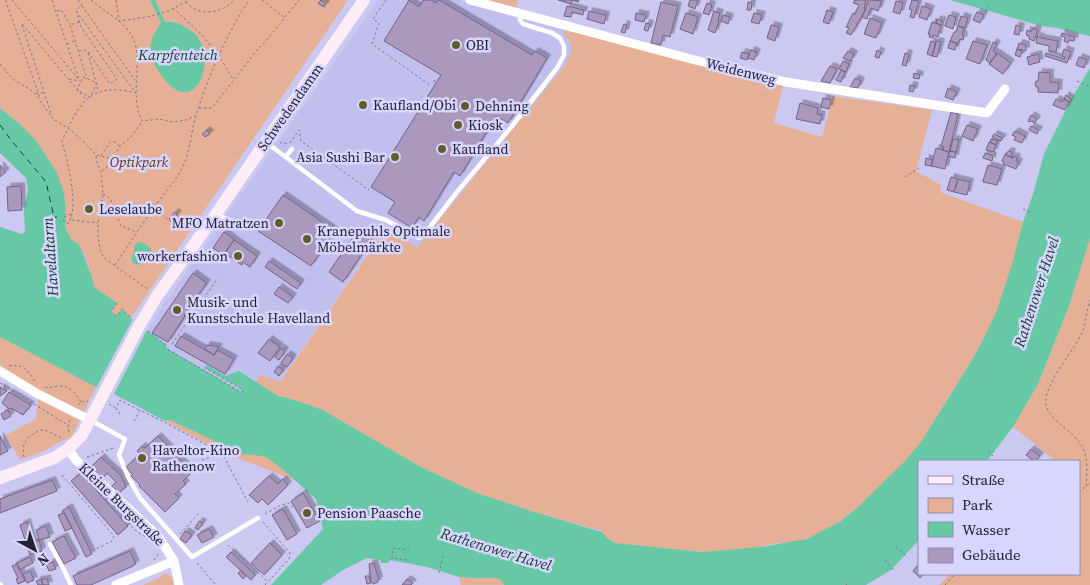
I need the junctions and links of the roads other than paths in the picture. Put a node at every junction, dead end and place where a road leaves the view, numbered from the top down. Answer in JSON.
{"nodes":[{"id":1,"x":364,"y":0,"type":"edge"},
{"id":2,"x":470,"y":0,"type":"edge"},
{"id":3,"x":520,"y":13,"type":"junction"},
{"id":4,"x":1005,"y":89,"type":"dead end"},
{"id":5,"x":266,"y":142,"type":"junction"},
{"id":6,"x":292,"y":149,"type":"dead end"},
{"id":7,"x":286,"y":156,"type":"junction"},
{"id":8,"x":216,"y":214,"type":"junction"},
{"id":9,"x":243,"y":225,"type":"dead end"},
{"id":10,"x":2,"y":370,"type":"edge"},
{"id":11,"x":90,"y":420,"type":"junction"},
{"id":12,"x":68,"y":443,"type":"junction"},
{"id":13,"x":0,"y":478,"type":"edge"},
{"id":14,"x":258,"y":518,"type":"road end"},
{"id":15,"x":50,"y":544,"type":"dead end"},
{"id":16,"x":174,"y":561,"type":"junction"},
{"id":17,"x":71,"y":585,"type":"edge"},
{"id":18,"x":116,"y":585,"type":"edge"},
{"id":19,"x":179,"y":585,"type":"edge"}],
"edges":[{"from":1,"to":5,"type":"main road","name":"Schwedendamm"},
{"from":2,"to":3,"type":"street","name":"Weidenweg"},
{"from":3,"to":4,"type":"street","name":"Weidenweg"},
{"from":3,"to":7,"type":"lane"},
{"from":5,"to":7,"type":"lane"},
{"from":5,"to":8,"type":"main road","name":"Schwedendamm"},
{"from":6,"to":7,"type":"lane","name":"Schwedendamm"},
{"from":8,"to":9,"type":"lane"},
{"from":8,"to":11,"type":"main road","name":"Schwedendamm"},
{"from":10,"to":11,"type":"street"},
{"from":11,"to":12,"type":"main road","name":"Schwedendamm"},
{"from":11,"to":14,"type":"lane"},
{"from":12,"to":13,"type":"main road"},
{"from":12,"to":16,"type":"street","name":"Kleine Burgstraße"},
{"from":15,"to":17,"type":"lane"},
{"from":16,"to":18,"type":"street"},
{"from":16,"to":19,"type":"street"}]}
